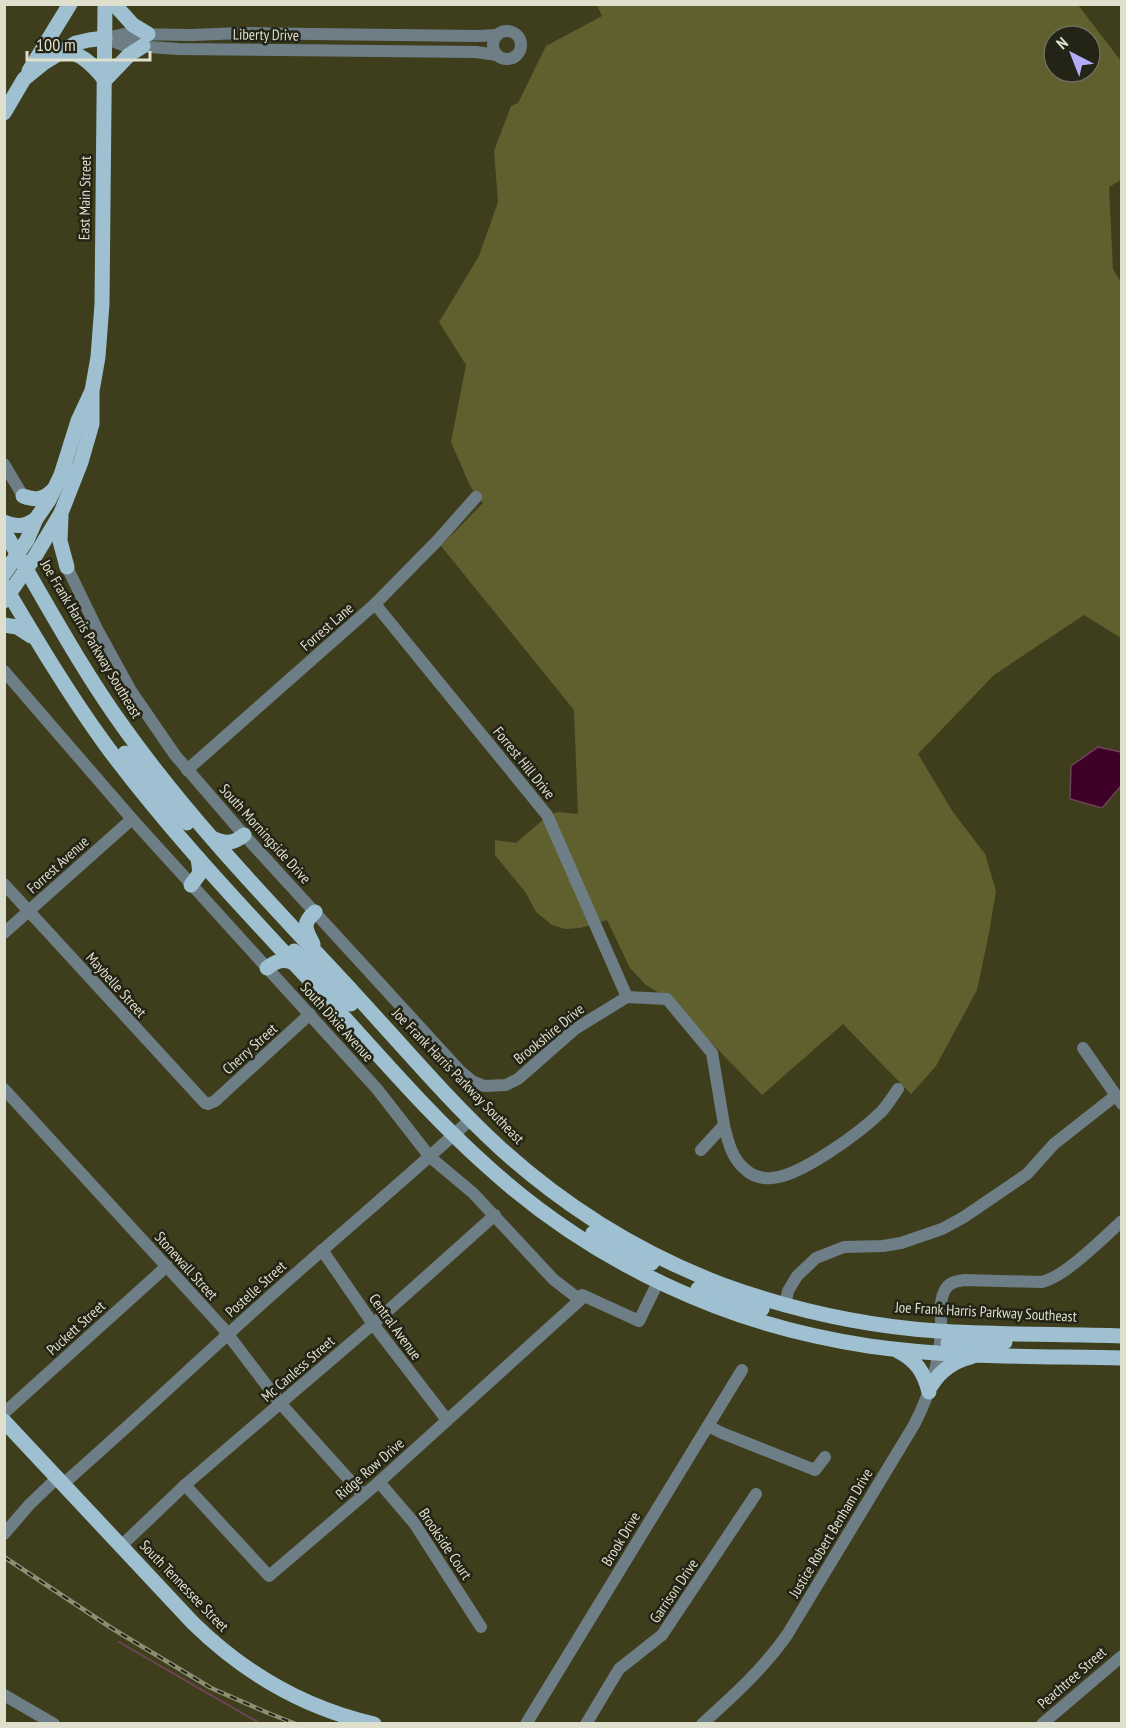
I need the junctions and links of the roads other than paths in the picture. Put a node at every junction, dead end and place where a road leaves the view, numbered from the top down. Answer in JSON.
{"nodes":[{"id":1,"x":70,"y":4,"type":"edge"},
{"id":2,"x":105,"y":4,"type":"edge"},
{"id":3,"x":114,"y":4,"type":"edge"},
{"id":4,"x":294,"y":34,"type":"junction"},
{"id":5,"x":329,"y":34,"type":"junction"},
{"id":6,"x":497,"y":35,"type":"junction"},
{"id":7,"x":445,"y":36,"type":"junction"},
{"id":8,"x":105,"y":39,"type":"junction"},
{"id":9,"x":146,"y":40,"type":"junction"},
{"id":10,"x":294,"y":50,"type":"junction"},
{"id":11,"x":330,"y":50,"type":"junction"},
{"id":12,"x":60,"y":51,"type":"junction"},
{"id":13,"x":442,"y":52,"type":"junction"},
{"id":14,"x":497,"y":56,"type":"junction"},
{"id":15,"x":24,"y":79,"type":"junction"},
{"id":16,"x":105,"y":80,"type":"junction"},
{"id":17,"x":4,"y":113,"type":"edge"},
{"id":18,"x":92,"y":390,"type":"junction"},
{"id":19,"x":4,"y":464,"type":"edge"},
{"id":20,"x":56,"y":486,"type":"junction"},
{"id":21,"x":23,"y":496,"type":"junction"},
{"id":22,"x":476,"y":496,"type":"dead end"},
{"id":23,"x":61,"y":513,"type":"junction"},
{"id":24,"x":36,"y":519,"type":"junction"},
{"id":25,"x":4,"y":522,"type":"edge"},
{"id":26,"x":4,"y":531,"type":"edge"},
{"id":27,"x":67,"y":567,"type":"junction"},
{"id":28,"x":13,"y":576,"type":"edge"},
{"id":29,"x":375,"y":604,"type":"junction"},
{"id":30,"x":4,"y":625,"type":"edge"},
{"id":31,"x":36,"y":640,"type":"junction"},
{"id":32,"x":4,"y":671,"type":"edge"},
{"id":33,"x":188,"y":770,"type":"junction"},
{"id":34,"x":132,"y":819,"type":"junction"},
{"id":35,"x":244,"y":835,"type":"junction"},
{"id":36,"x":213,"y":838,"type":"junction"},
{"id":37,"x":225,"y":852,"type":"junction"},
{"id":38,"x":198,"y":858,"type":"junction"},
{"id":39,"x":4,"y":884,"type":"edge"},
{"id":40,"x":191,"y":885,"type":"junction"},
{"id":41,"x":29,"y":912,"type":"junction"},
{"id":42,"x":315,"y":912,"type":"junction"},
{"id":43,"x":4,"y":933,"type":"edge"},
{"id":44,"x":266,"y":933,"type":"junction"},
{"id":45,"x":319,"y":955,"type":"junction"},
{"id":46,"x":294,"y":963,"type":"junction"},
{"id":47,"x":267,"y":968,"type":"junction"},
{"id":48,"x":627,"y":997,"type":"junction"},
{"id":49,"x":310,"y":1014,"type":"junction"},
{"id":50,"x":1083,"y":1048,"type":"dead end"},
{"id":51,"x":484,"y":1086,"type":"joint"},
{"id":52,"x":4,"y":1089,"type":"edge"},
{"id":53,"x":898,"y":1089,"type":"dead end"},
{"id":54,"x":1118,"y":1100,"type":"edge"},
{"id":55,"x":208,"y":1104,"type":"joint"},
{"id":56,"x":724,"y":1125,"type":"junction"},
{"id":57,"x":462,"y":1127,"type":"junction"},
{"id":58,"x":701,"y":1150,"type":"dead end"},
{"id":59,"x":430,"y":1157,"type":"junction"},
{"id":60,"x":495,"y":1215,"type":"junction"},
{"id":61,"x":1122,"y":1221,"type":"edge"},
{"id":62,"x":322,"y":1250,"type":"junction"},
{"id":63,"x":167,"y":1266,"type":"junction"},
{"id":64,"x":644,"y":1274,"type":"junction"},
{"id":65,"x":658,"y":1281,"type":"junction"},
{"id":66,"x":580,"y":1300,"type":"junction"},
{"id":67,"x":785,"y":1305,"type":"junction"},
{"id":68,"x":373,"y":1324,"type":"junction"},
{"id":69,"x":228,"y":1334,"type":"junction"},
{"id":70,"x":1122,"y":1336,"type":"edge"},
{"id":71,"x":939,"y":1342,"type":"junction"},
{"id":72,"x":892,"y":1348,"type":"junction"},
{"id":73,"x":1122,"y":1348,"type":"edge"},
{"id":74,"x":983,"y":1354,"type":"junction"},
{"id":75,"x":1038,"y":1356,"type":"junction"},
{"id":76,"x":1122,"y":1358,"type":"edge"},
{"id":77,"x":742,"y":1370,"type":"dead end"},
{"id":78,"x":930,"y":1389,"type":"junction"},
{"id":79,"x":280,"y":1403,"type":"junction"},
{"id":80,"x":4,"y":1413,"type":"edge"},
{"id":81,"x":447,"y":1420,"type":"junction"},
{"id":82,"x":4,"y":1421,"type":"edge"},
{"id":83,"x":708,"y":1426,"type":"junction"},
{"id":84,"x":825,"y":1457,"type":"dead end"},
{"id":85,"x":60,"y":1481,"type":"junction"},
{"id":86,"x":379,"y":1482,"type":"junction"},
{"id":87,"x":185,"y":1485,"type":"junction"},
{"id":88,"x":756,"y":1494,"type":"dead end"},
{"id":89,"x":363,"y":1495,"type":"junction"},
{"id":90,"x":4,"y":1534,"type":"edge"},
{"id":91,"x":122,"y":1546,"type":"junction"},
{"id":92,"x":481,"y":1627,"type":"dead end"},
{"id":93,"x":1122,"y":1656,"type":"edge"},
{"id":94,"x":4,"y":1695,"type":"edge"},
{"id":95,"x":54,"y":1724,"type":"edge"},
{"id":96,"x":374,"y":1724,"type":"edge"},
{"id":97,"x":526,"y":1724,"type":"edge"},
{"id":98,"x":586,"y":1724,"type":"edge"},
{"id":99,"x":702,"y":1724,"type":"edge"},
{"id":100,"x":1042,"y":1724,"type":"edge"}],
"edges":[{"from":1,"to":15,"type":"main road"},
{"from":2,"to":8,"type":"main road","name":"East Main Street"},
{"from":3,"to":9,"type":"main road"},
{"from":4,"to":5,"type":"street","name":"Liberty Drive"},
{"from":4,"to":9,"type":"street","name":"Liberty Drive"},
{"from":4,"to":10,"type":"street"},
{"from":5,"to":7,"type":"street","name":"Liberty Drive"},
{"from":5,"to":11,"type":"street"},
{"from":6,"to":7,"type":"street","name":"Liberty Drive"},
{"from":6,"to":14,"type":"street"},
{"from":6,"to":14,"type":"street"},
{"from":7,"to":13,"type":"street"},
{"from":8,"to":9,"type":"street","name":"Liberty Drive"},
{"from":8,"to":12,"type":"main road"},
{"from":8,"to":16,"type":"main road","name":"East Main Street"},
{"from":9,"to":10,"type":"street","name":"Liberty Drive"},
{"from":9,"to":16,"type":"main road"},
{"from":10,"to":11,"type":"street","name":"Liberty Drive"},
{"from":11,"to":13,"type":"street","name":"Liberty Drive"},
{"from":12,"to":15,"type":"main road"},
{"from":12,"to":16,"type":"main road"},
{"from":13,"to":14,"type":"street","name":"Liberty Drive"},
{"from":15,"to":17,"type":"main road"},
{"from":16,"to":18,"type":"main road","name":"East Main Street"},
{"from":18,"to":20,"type":"main road","name":"East Main Street"},
{"from":18,"to":23,"type":"main road","name":"East Main Street"},
{"from":19,"to":21,"type":"street"},
{"from":20,"to":21,"type":"main road"},
{"from":20,"to":24,"type":"main road","name":"East Main Street"},
{"from":21,"to":24,"type":"main road"},
{"from":22,"to":29,"type":"street","name":"Forrest Lane"},
{"from":23,"to":27,"type":"main road"},
{"from":23,"to":28,"type":"main road","name":"East Main Street"},
{"from":24,"to":25,"type":"main road"},
{"from":24,"to":28,"type":"main road","name":"East Main Street"},
{"from":26,"to":28,"type":"main road","name":"Joe Frank Harris Parkway Southeast"},
{"from":27,"to":28,"type":"main road"},
{"from":27,"to":33,"type":"street","name":"South Morningside Drive"},
{"from":28,"to":31,"type":"main road","name":"Joe Frank Harris Parkway Southeast"},
{"from":28,"to":36,"type":"main road","name":"Joe Frank Harris Parkway Southeast"},
{"from":28,"to":37,"type":"main road"},
{"from":29,"to":33,"type":"street","name":"Forrest Lane"},
{"from":29,"to":48,"type":"street","name":"Forrest Hill Drive"},
{"from":30,"to":31,"type":"main road"},
{"from":31,"to":38,"type":"main road","name":"Joe Frank Harris Parkway Southeast"},
{"from":32,"to":34,"type":"street","name":"South Dixie Avenue"},
{"from":33,"to":35,"type":"street","name":"South Morningside Drive"},
{"from":34,"to":40,"type":"street","name":"South Dixie Avenue"},
{"from":34,"to":41,"type":"street","name":"Forrest Avenue"},
{"from":35,"to":36,"type":"main road"},
{"from":35,"to":42,"type":"street","name":"South Morningside Drive"},
{"from":36,"to":37,"type":"main road","name":"Joe Frank Harris Parkway Southeast"},
{"from":37,"to":45,"type":"main road","name":"Joe Frank Harris Parkway Southeast"},
{"from":38,"to":40,"type":"main road"},
{"from":38,"to":44,"type":"main road","name":"Joe Frank Harris Parkway Southeast"},
{"from":39,"to":41,"type":"street","name":"Maybelle Street"},
{"from":40,"to":47,"type":"street","name":"South Dixie Avenue"},
{"from":41,"to":43,"type":"street","name":"Forrest Avenue"},
{"from":41,"to":55,"type":"street","name":"Maybelle Street"},
{"from":42,"to":45,"type":"main road"},
{"from":42,"to":51,"type":"street","name":"South Morningside Drive"},
{"from":44,"to":46,"type":"main road","name":"Joe Frank Harris Parkway Southeast"},
{"from":44,"to":57,"type":"main road"},
{"from":45,"to":57,"type":"main road","name":"Joe Frank Harris Parkway Southeast"},
{"from":46,"to":47,"type":"main road"},
{"from":46,"to":57,"type":"main road","name":"Joe Frank Harris Parkway Southeast"},
{"from":47,"to":49,"type":"street","name":"South Dixie Avenue"},
{"from":48,"to":51,"type":"street","name":"Brookshire Drive"},
{"from":48,"to":56,"type":"street"},
{"from":49,"to":55,"type":"street","name":"Cherry Street"},
{"from":49,"to":59,"type":"street","name":"South Dixie Avenue"},
{"from":50,"to":54,"type":"street"},
{"from":52,"to":63,"type":"street","name":"Stonewall Street"},
{"from":53,"to":56,"type":"street"},
{"from":54,"to":67,"type":"street"},
{"from":56,"to":58,"type":"street"},
{"from":57,"to":59,"type":"street","name":"Postelle Street"},
{"from":57,"to":64,"type":"main road","name":"Joe Frank Harris Parkway Southeast"},
{"from":57,"to":67,"type":"main road","name":"Joe Frank Harris Parkway Southeast"},
{"from":59,"to":60,"type":"street","name":"South Dixie Avenue"},
{"from":59,"to":62,"type":"street","name":"Postelle Street"},
{"from":60,"to":66,"type":"street","name":"South Dixie Avenue"},
{"from":60,"to":68,"type":"street","name":"Mc Canless Street"},
{"from":61,"to":71,"type":"street","name":"Justice Robert Benham Drive"},
{"from":62,"to":68,"type":"street","name":"Central Avenue"},
{"from":62,"to":69,"type":"street","name":"Postelle Street"},
{"from":63,"to":69,"type":"street","name":"Stonewall Street"},
{"from":63,"to":80,"type":"street","name":"Puckett Street"},
{"from":64,"to":65,"type":"main road","name":"Joe Frank Harris Parkway Southeast"},
{"from":64,"to":71,"type":"main road"},
{"from":65,"to":66,"type":"street","name":"South Dixie Avenue"},
{"from":65,"to":72,"type":"main road","name":"Joe Frank Harris Parkway Southeast"},
{"from":66,"to":81,"type":"street","name":"Ridge Row Drive"},
{"from":67,"to":71,"type":"main road","name":"Joe Frank Harris Parkway Southeast"},
{"from":68,"to":79,"type":"street","name":"Mc Canless Street"},
{"from":68,"to":81,"type":"street","name":"Central Avenue"},
{"from":69,"to":79,"type":"street","name":"Stonewall Street"},
{"from":69,"to":85,"type":"street","name":"Postelle Street"},
{"from":70,"to":71,"type":"main road","name":"Joe Frank Harris Parkway Southeast"},
{"from":71,"to":72,"type":"main road","name":"Joe Frank Harris Parkway Southeast"},
{"from":71,"to":74,"type":"main road","name":"Joe Frank Harris Parkway Southeast"},
{"from":71,"to":78,"type":"street","name":"Justice Robert Benham Drive"},
{"from":72,"to":78,"type":"main road"},
{"from":73,"to":75,"type":"main road"},
{"from":74,"to":75,"type":"main road","name":"Joe Frank Harris Parkway Southeast"},
{"from":74,"to":78,"type":"main road"},
{"from":75,"to":76,"type":"main road","name":"Joe Frank Harris Parkway Southeast"},
{"from":77,"to":83,"type":"street","name":"Brook Drive"},
{"from":78,"to":99,"type":"street","name":"Justice Robert Benham Drive"},
{"from":79,"to":87,"type":"street","name":"Mc Canless Street"},
{"from":79,"to":89,"type":"street","name":"Stonewall Street"},
{"from":81,"to":86,"type":"street","name":"Ridge Row Drive"},
{"from":82,"to":85,"type":"main road","name":"South Tennessee Street"},
{"from":83,"to":84,"type":"street"},
{"from":83,"to":97,"type":"street","name":"Brook Drive"},
{"from":85,"to":90,"type":"street","name":"Postelle Street"},
{"from":85,"to":91,"type":"main road","name":"South Tennessee Street"},
{"from":86,"to":89,"type":"street","name":"Ridge Row Drive"},
{"from":86,"to":92,"type":"street","name":"Brookside Court"},
{"from":87,"to":89,"type":"street","name":"Ridge Row Drive"},
{"from":87,"to":91,"type":"street","name":"Mc Canless Street"},
{"from":88,"to":98,"type":"street","name":"Garrison Drive"},
{"from":91,"to":96,"type":"main road","name":"South Tennessee Street"},
{"from":93,"to":100,"type":"street","name":"Peachtree Street"},
{"from":94,"to":95,"type":"street"}]}
